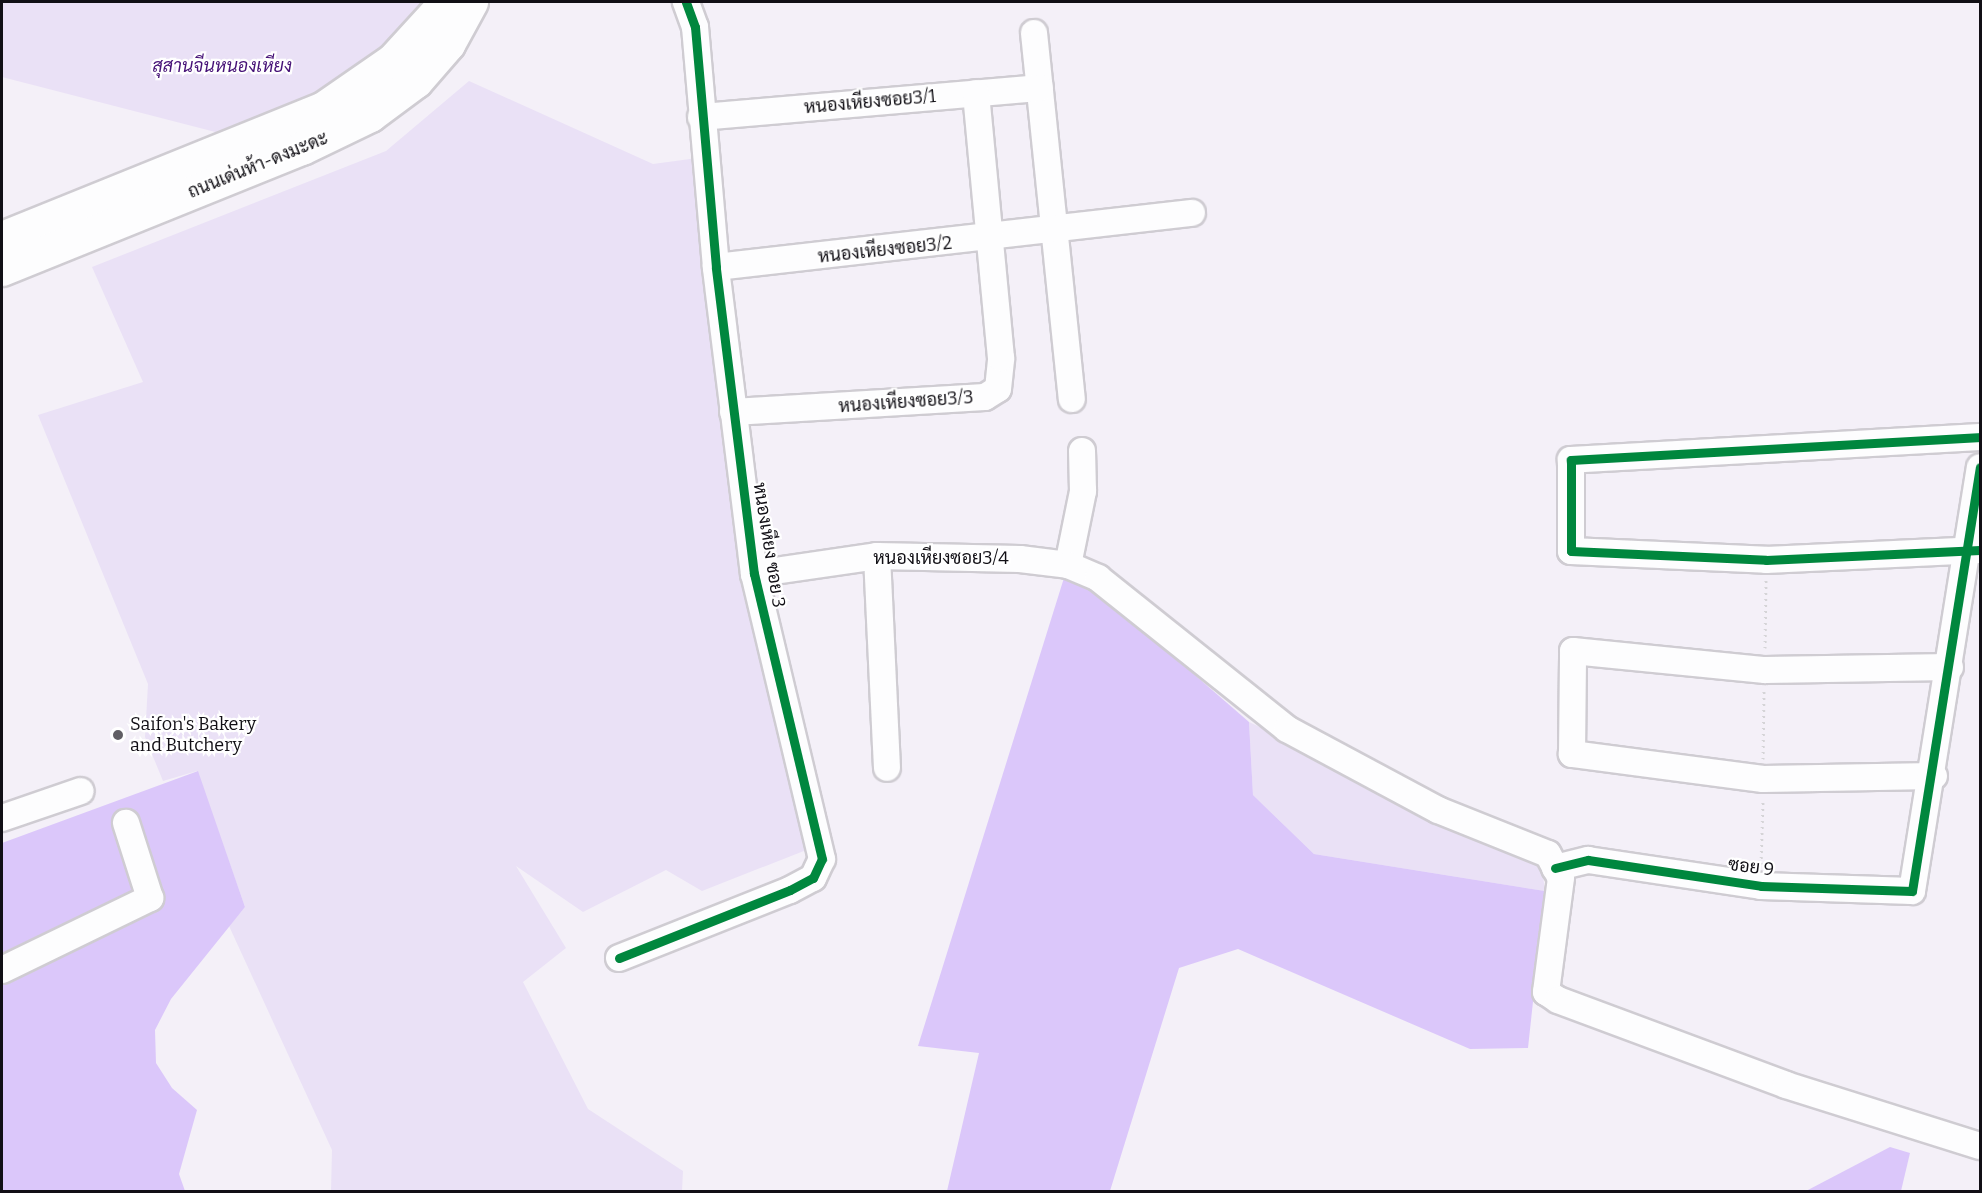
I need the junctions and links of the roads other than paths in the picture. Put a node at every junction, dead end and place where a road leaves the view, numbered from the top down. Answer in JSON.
{"nodes":[{"id":1,"x":446,"y":2,"type":"edge"},
{"id":2,"x":471,"y":2,"type":"edge"},
{"id":3,"x":696,"y":7,"type":"edge"},
{"id":4,"x":1034,"y":33,"type":"dead end"},
{"id":5,"x":1040,"y":88,"type":"junction"},
{"id":6,"x":976,"y":93,"type":"junction"},
{"id":7,"x":701,"y":117,"type":"junction"},
{"id":8,"x":328,"y":121,"type":"junction"},
{"id":9,"x":1192,"y":213,"type":"dead end"},
{"id":10,"x":1054,"y":230,"type":"junction"},
{"id":11,"x":2,"y":238,"type":"edge"},
{"id":12,"x":992,"y":239,"type":"junction"},
{"id":13,"x":716,"y":267,"type":"junction"},
{"id":14,"x":2,"y":269,"type":"edge"},
{"id":15,"x":1072,"y":399,"type":"dead end"},
{"id":16,"x":733,"y":412,"type":"junction"},
{"id":17,"x":1980,"y":437,"type":"edge"},
{"id":18,"x":1082,"y":451,"type":"dead end"},
{"id":19,"x":1980,"y":466,"type":"edge"},
{"id":20,"x":1973,"y":550,"type":"edge"},
{"id":21,"x":877,"y":556,"type":"junction"},
{"id":22,"x":1068,"y":565,"type":"junction"},
{"id":23,"x":754,"y":574,"type":"junction"},
{"id":24,"x":1950,"y":667,"type":"junction"},
{"id":25,"x":887,"y":768,"type":"dead end"},
{"id":26,"x":1934,"y":776,"type":"junction"},
{"id":27,"x":81,"y":791,"type":"dead end"},
{"id":28,"x":2,"y":818,"type":"edge"},
{"id":29,"x":126,"y":823,"type":"dead end"},
{"id":30,"x":1555,"y":868,"type":"junction"},
{"id":31,"x":619,"y":958,"type":"dead end"},
{"id":32,"x":2,"y":970,"type":"edge"},
{"id":33,"x":1980,"y":1146,"type":"edge"}],
"edges":[{"from":1,"to":8,"type":"main road","name":"ถนนเด่นห้า-ดงมะดะ"},
{"from":2,"to":8,"type":"main road","name":"ถนนเด่นห้า-ดงมะดะ"},
{"from":3,"to":7,"type":"street","name":"หนองเหียง ซอย 3"},
{"from":4,"to":5,"type":"street"},
{"from":5,"to":6,"type":"street","name":"หนองเหียงซอย3/1"},
{"from":5,"to":10,"type":"street"},
{"from":6,"to":7,"type":"street","name":"หนองเหียงซอย3/1"},
{"from":6,"to":12,"type":"street"},
{"from":7,"to":13,"type":"street","name":"หนองเหียง ซอย 3"},
{"from":8,"to":11,"type":"main road","name":"ถนนเด่นห้า-ดงมะดะ"},
{"from":8,"to":14,"type":"main road","name":"ถนนเด่นห้า-ดงมะดะ"},
{"from":9,"to":10,"type":"street","name":"หนองเหียงซอย3/2"},
{"from":10,"to":12,"type":"street","name":"หนองเหียงซอย3/2"},
{"from":10,"to":15,"type":"street"},
{"from":12,"to":13,"type":"street","name":"หนองเหียงซอย3/2"},
{"from":12,"to":16,"type":"street","name":"หนองเหียงซอย3/3"},
{"from":13,"to":16,"type":"street","name":"หนองเหียง ซอย 3"},
{"from":16,"to":23,"type":"street","name":"หนองเหียง ซอย 3"},
{"from":17,"to":20,"type":"street"},
{"from":18,"to":22,"type":"street"},
{"from":19,"to":20,"type":"street"},
{"from":20,"to":24,"type":"street"},
{"from":21,"to":22,"type":"street","name":"หนองเหียงซอย3/4"},
{"from":21,"to":23,"type":"street","name":"หนองเหียงซอย3/4"},
{"from":21,"to":25,"type":"street"},
{"from":22,"to":30,"type":"street","name":"หนองเหียงซอย3/4"},
{"from":23,"to":31,"type":"street","name":"หนองเหียง ซอย 3"},
{"from":24,"to":26,"type":"street"},
{"from":24,"to":26,"type":"street"},
{"from":26,"to":30,"type":"street","name":"ซอย 9"},
{"from":27,"to":28,"type":"street"},
{"from":29,"to":32,"type":"street"},
{"from":30,"to":33,"type":"street"}]}
